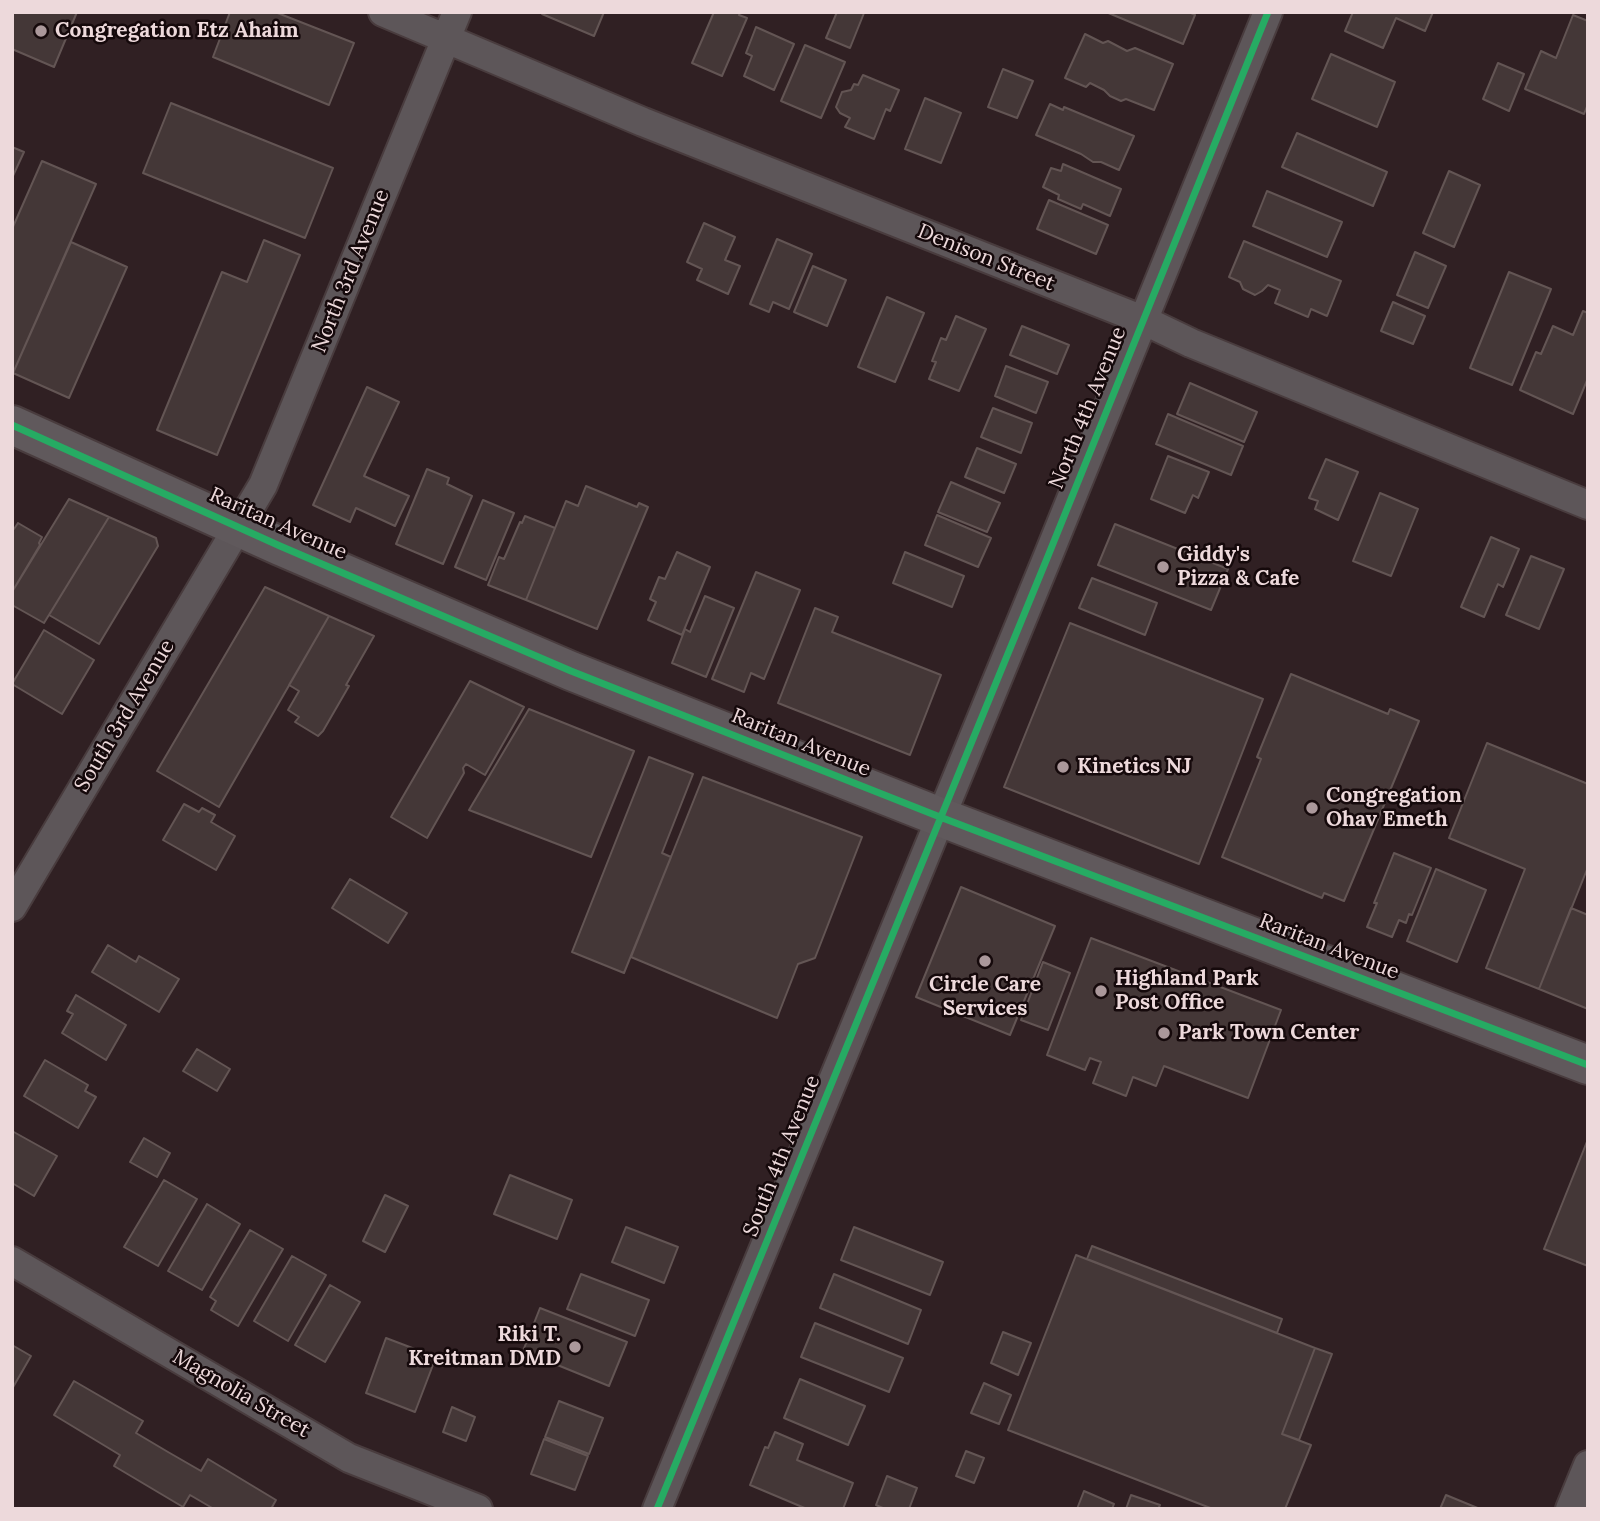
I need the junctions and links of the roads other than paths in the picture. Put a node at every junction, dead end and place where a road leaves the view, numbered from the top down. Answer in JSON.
{"nodes":[{"id":1,"x":383,"y":12,"type":"edge"},
{"id":2,"x":457,"y":12,"type":"edge"},
{"id":3,"x":1268,"y":12,"type":"edge"},
{"id":4,"x":447,"y":39,"type":"junction"},
{"id":5,"x":1143,"y":320,"type":"junction"},
{"id":6,"x":12,"y":425,"type":"edge"},
{"id":7,"x":1588,"y":505,"type":"edge"},
{"id":8,"x":237,"y":526,"type":"junction"},
{"id":9,"x":940,"y":817,"type":"junction"},
{"id":10,"x":12,"y":907,"type":"edge"},
{"id":11,"x":1588,"y":1065,"type":"edge"},
{"id":12,"x":12,"y":1261,"type":"edge"},
{"id":13,"x":1588,"y":1465,"type":"edge"},
{"id":14,"x":478,"y":1509,"type":"edge"},
{"id":15,"x":657,"y":1509,"type":"edge"},
{"id":16,"x":1570,"y":1509,"type":"edge"}],
"edges":[{"from":1,"to":4,"type":"street","name":"Denison Street"},
{"from":2,"to":4,"type":"street","name":"North 3rd Avenue"},
{"from":3,"to":5,"type":"street","name":"North 4th Avenue"},
{"from":4,"to":5,"type":"street","name":"Denison Street"},
{"from":4,"to":8,"type":"street","name":"North 3rd Avenue"},
{"from":5,"to":7,"type":"street","name":"Denison Street"},
{"from":5,"to":9,"type":"street","name":"North 4th Avenue"},
{"from":6,"to":8,"type":"main road","name":"Raritan Avenue"},
{"from":8,"to":9,"type":"main road","name":"Raritan Avenue"},
{"from":8,"to":10,"type":"street","name":"South 3rd Avenue"},
{"from":9,"to":11,"type":"main road","name":"Raritan Avenue"},
{"from":9,"to":15,"type":"street","name":"South 4th Avenue"},
{"from":12,"to":14,"type":"street","name":"Magnolia Street"},
{"from":13,"to":16,"type":"street"}]}
